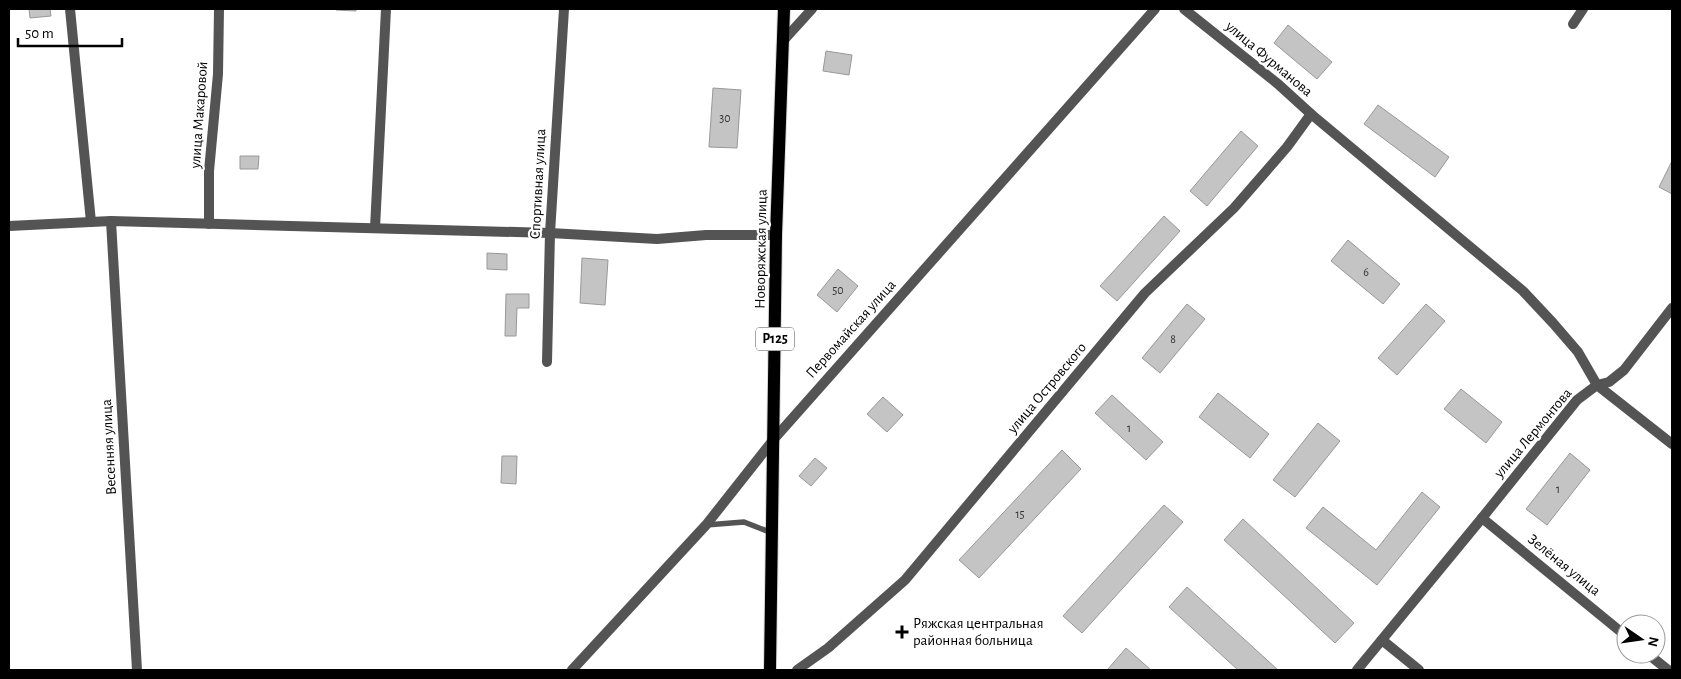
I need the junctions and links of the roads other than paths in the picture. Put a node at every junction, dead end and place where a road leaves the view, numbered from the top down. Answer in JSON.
{"nodes":[{"id":1,"x":70,"y":9,"type":"edge"},
{"id":2,"x":218,"y":9,"type":"edge"},
{"id":3,"x":386,"y":9,"type":"edge"},
{"id":4,"x":564,"y":9,"type":"edge"},
{"id":5,"x":784,"y":9,"type":"edge"},
{"id":6,"x":812,"y":9,"type":"edge"},
{"id":7,"x":1155,"y":9,"type":"edge"},
{"id":8,"x":1184,"y":9,"type":"edge"},
{"id":9,"x":1583,"y":9,"type":"edge"},
{"id":10,"x":1573,"y":24,"type":"dead end"},
{"id":11,"x":783,"y":42,"type":"junction"},
{"id":12,"x":1311,"y":114,"type":"junction"},
{"id":13,"x":110,"y":221,"type":"junction"},
{"id":14,"x":91,"y":222,"type":"junction"},
{"id":15,"x":209,"y":224,"type":"junction"},
{"id":16,"x":9,"y":226,"type":"edge"},
{"id":17,"x":375,"y":228,"type":"junction"},
{"id":18,"x":550,"y":233,"type":"junction"},
{"id":19,"x":776,"y":234,"type":"junction"},
{"id":20,"x":1672,"y":308,"type":"edge"},
{"id":21,"x":547,"y":362,"type":"dead end"},
{"id":22,"x":1597,"y":385,"type":"junction"},
{"id":23,"x":774,"y":439,"type":"junction"},
{"id":24,"x":1672,"y":444,"type":"edge"},
{"id":25,"x":1482,"y":518,"type":"junction"},
{"id":26,"x":706,"y":525,"type":"junction"},
{"id":27,"x":772,"y":533,"type":"junction"},
{"id":28,"x":1616,"y":628,"type":"edge"},
{"id":29,"x":1382,"y":640,"type":"junction"},
{"id":30,"x":137,"y":670,"type":"edge"},
{"id":31,"x":572,"y":670,"type":"edge"},
{"id":32,"x":770,"y":670,"type":"edge"},
{"id":33,"x":797,"y":670,"type":"edge"},
{"id":34,"x":1357,"y":670,"type":"edge"},
{"id":35,"x":1419,"y":670,"type":"edge"}],
"edges":[{"from":1,"to":14,"type":"street"},
{"from":2,"to":15,"type":"street","name":"улица Макаровой"},
{"from":3,"to":17,"type":"street"},
{"from":4,"to":18,"type":"street","name":"Спортивная улица"},
{"from":5,"to":11,"type":"main road","name":"Новоряжская улица","number":"Р125"},
{"from":6,"to":11,"type":"street"},
{"from":7,"to":23,"type":"street","name":"Первомайская улица"},
{"from":8,"to":12,"type":"street","name":"улица Фурманова"},
{"from":9,"to":10,"type":"street"},
{"from":11,"to":19,"type":"main road","name":"Новоряжская улица","number":"Р125"},
{"from":12,"to":22,"type":"street"},
{"from":12,"to":33,"type":"street","name":"улица Островского"},
{"from":13,"to":14,"type":"street"},
{"from":13,"to":15,"type":"street"},
{"from":13,"to":30,"type":"street","name":"Весенняя улица"},
{"from":14,"to":16,"type":"street"},
{"from":15,"to":17,"type":"street"},
{"from":17,"to":18,"type":"street"},
{"from":18,"to":19,"type":"street"},
{"from":18,"to":21,"type":"street","name":"Спортивная улица"},
{"from":19,"to":23,"type":"main road","name":"Новоряжская улица","number":"Р125"},
{"from":20,"to":22,"type":"street","name":"улица Лермонтова"},
{"from":22,"to":24,"type":"street"},
{"from":22,"to":25,"type":"street","name":"улица Лермонтова"},
{"from":23,"to":26,"type":"street","name":"Первомайская улица"},
{"from":23,"to":27,"type":"main road","name":"Новоряжская улица","number":"Р125"},
{"from":25,"to":28,"type":"street","name":"Зелёная улица"},
{"from":25,"to":29,"type":"street","name":"улица Лермонтова"},
{"from":26,"to":27,"type":"lane"},
{"from":26,"to":31,"type":"street","name":"Первомайская улица"},
{"from":27,"to":32,"type":"main road","name":"Новоряжская улица","number":"Р125"},
{"from":29,"to":34,"type":"street","name":"улица Лермонтова"},
{"from":29,"to":35,"type":"street"}]}
